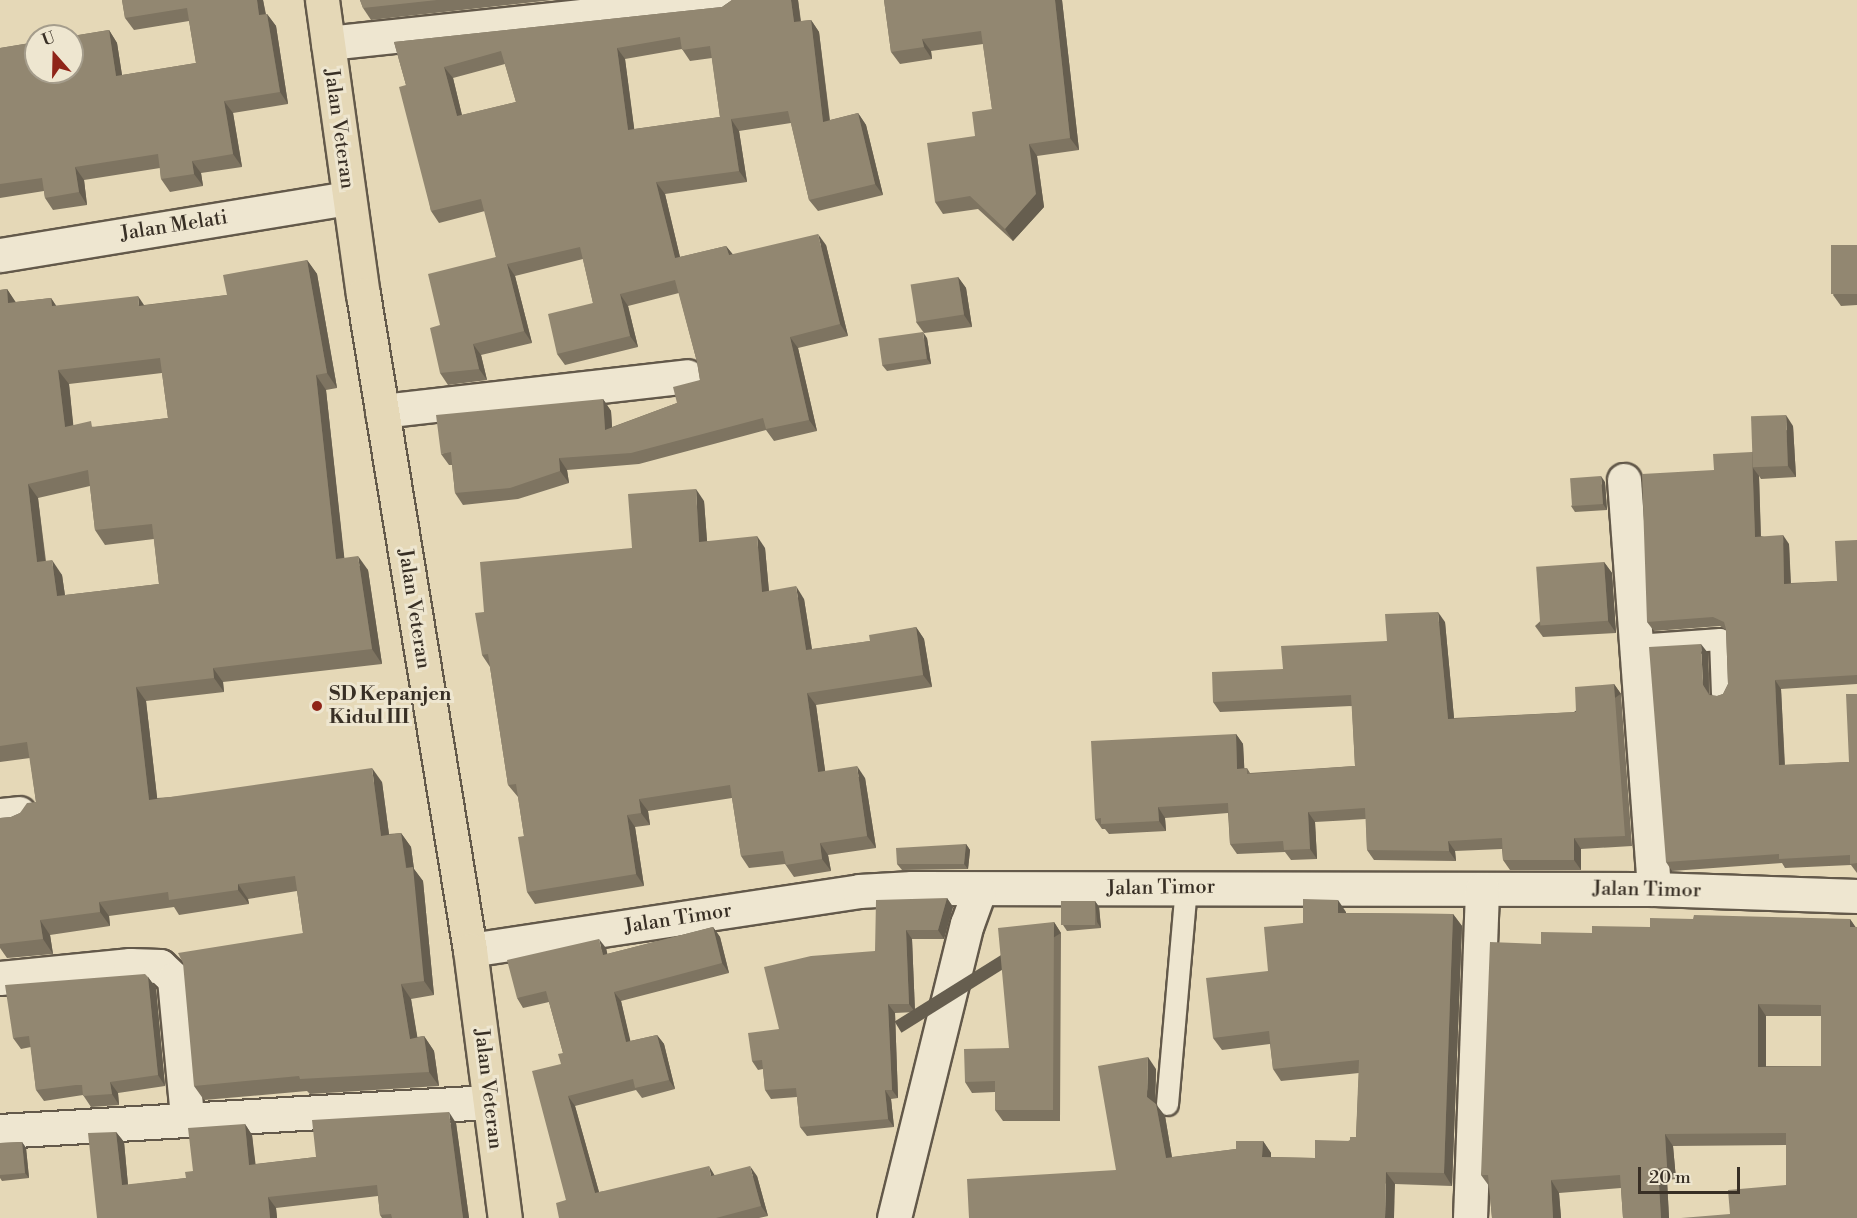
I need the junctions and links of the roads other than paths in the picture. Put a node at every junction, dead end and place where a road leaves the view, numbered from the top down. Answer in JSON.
{"nodes":[{"id":1,"x":322,"y":0,"type":"edge"},
{"id":2,"x":728,"y":0,"type":"edge"},
{"id":3,"x":328,"y":43,"type":"junction"},
{"id":4,"x":348,"y":198,"type":"junction"},
{"id":5,"x":0,"y":255,"type":"edge"},
{"id":6,"x":687,"y":376,"type":"dead end"},
{"id":7,"x":382,"y":411,"type":"junction"},
{"id":8,"x":1624,"y":480,"type":"dead end"},
{"id":9,"x":1636,"y":645,"type":"junction"},
{"id":10,"x":1722,"y":693,"type":"edge"},
{"id":11,"x":1186,"y":887,"type":"junction"},
{"id":12,"x":1482,"y":889,"type":"junction"},
{"id":13,"x":1654,"y":889,"type":"junction"},
{"id":14,"x":973,"y":891,"type":"junction"},
{"id":15,"x":1857,"y":896,"type":"edge"},
{"id":16,"x":470,"y":950,"type":"junction"},
{"id":17,"x":0,"y":978,"type":"edge"},
{"id":18,"x":489,"y":1102,"type":"junction"},
{"id":19,"x":1167,"y":1104,"type":"dead end"},
{"id":20,"x":187,"y":1117,"type":"junction"},
{"id":21,"x":0,"y":1131,"type":"edge"},
{"id":22,"x":505,"y":1218,"type":"edge"},
{"id":23,"x":894,"y":1218,"type":"edge"},
{"id":24,"x":1470,"y":1218,"type":"edge"}],
"edges":[{"from":1,"to":3,"type":"main road","name":"Jalan Veteran"},
{"from":2,"to":3,"type":"street"},
{"from":3,"to":4,"type":"main road","name":"Jalan Veteran"},
{"from":4,"to":5,"type":"street","name":"Jalan Melati"},
{"from":4,"to":7,"type":"main road","name":"Jalan Veteran"},
{"from":6,"to":7,"type":"street"},
{"from":7,"to":16,"type":"main road","name":"Jalan Veteran"},
{"from":8,"to":9,"type":"street"},
{"from":9,"to":10,"type":"lane"},
{"from":9,"to":13,"type":"street"},
{"from":11,"to":12,"type":"street","name":"Jalan Timor"},
{"from":11,"to":14,"type":"street","name":"Jalan Timor"},
{"from":11,"to":19,"type":"lane"},
{"from":12,"to":13,"type":"street","name":"Jalan Timor"},
{"from":12,"to":24,"type":"street"},
{"from":13,"to":15,"type":"street","name":"Jalan Timor"},
{"from":14,"to":16,"type":"street","name":"Jalan Timor"},
{"from":14,"to":23,"type":"street"},
{"from":16,"to":18,"type":"main road","name":"Jalan Veteran"},
{"from":17,"to":20,"type":"street"},
{"from":18,"to":20,"type":"street"},
{"from":18,"to":22,"type":"main road","name":"Jalan Veteran"},
{"from":20,"to":21,"type":"street"}]}
